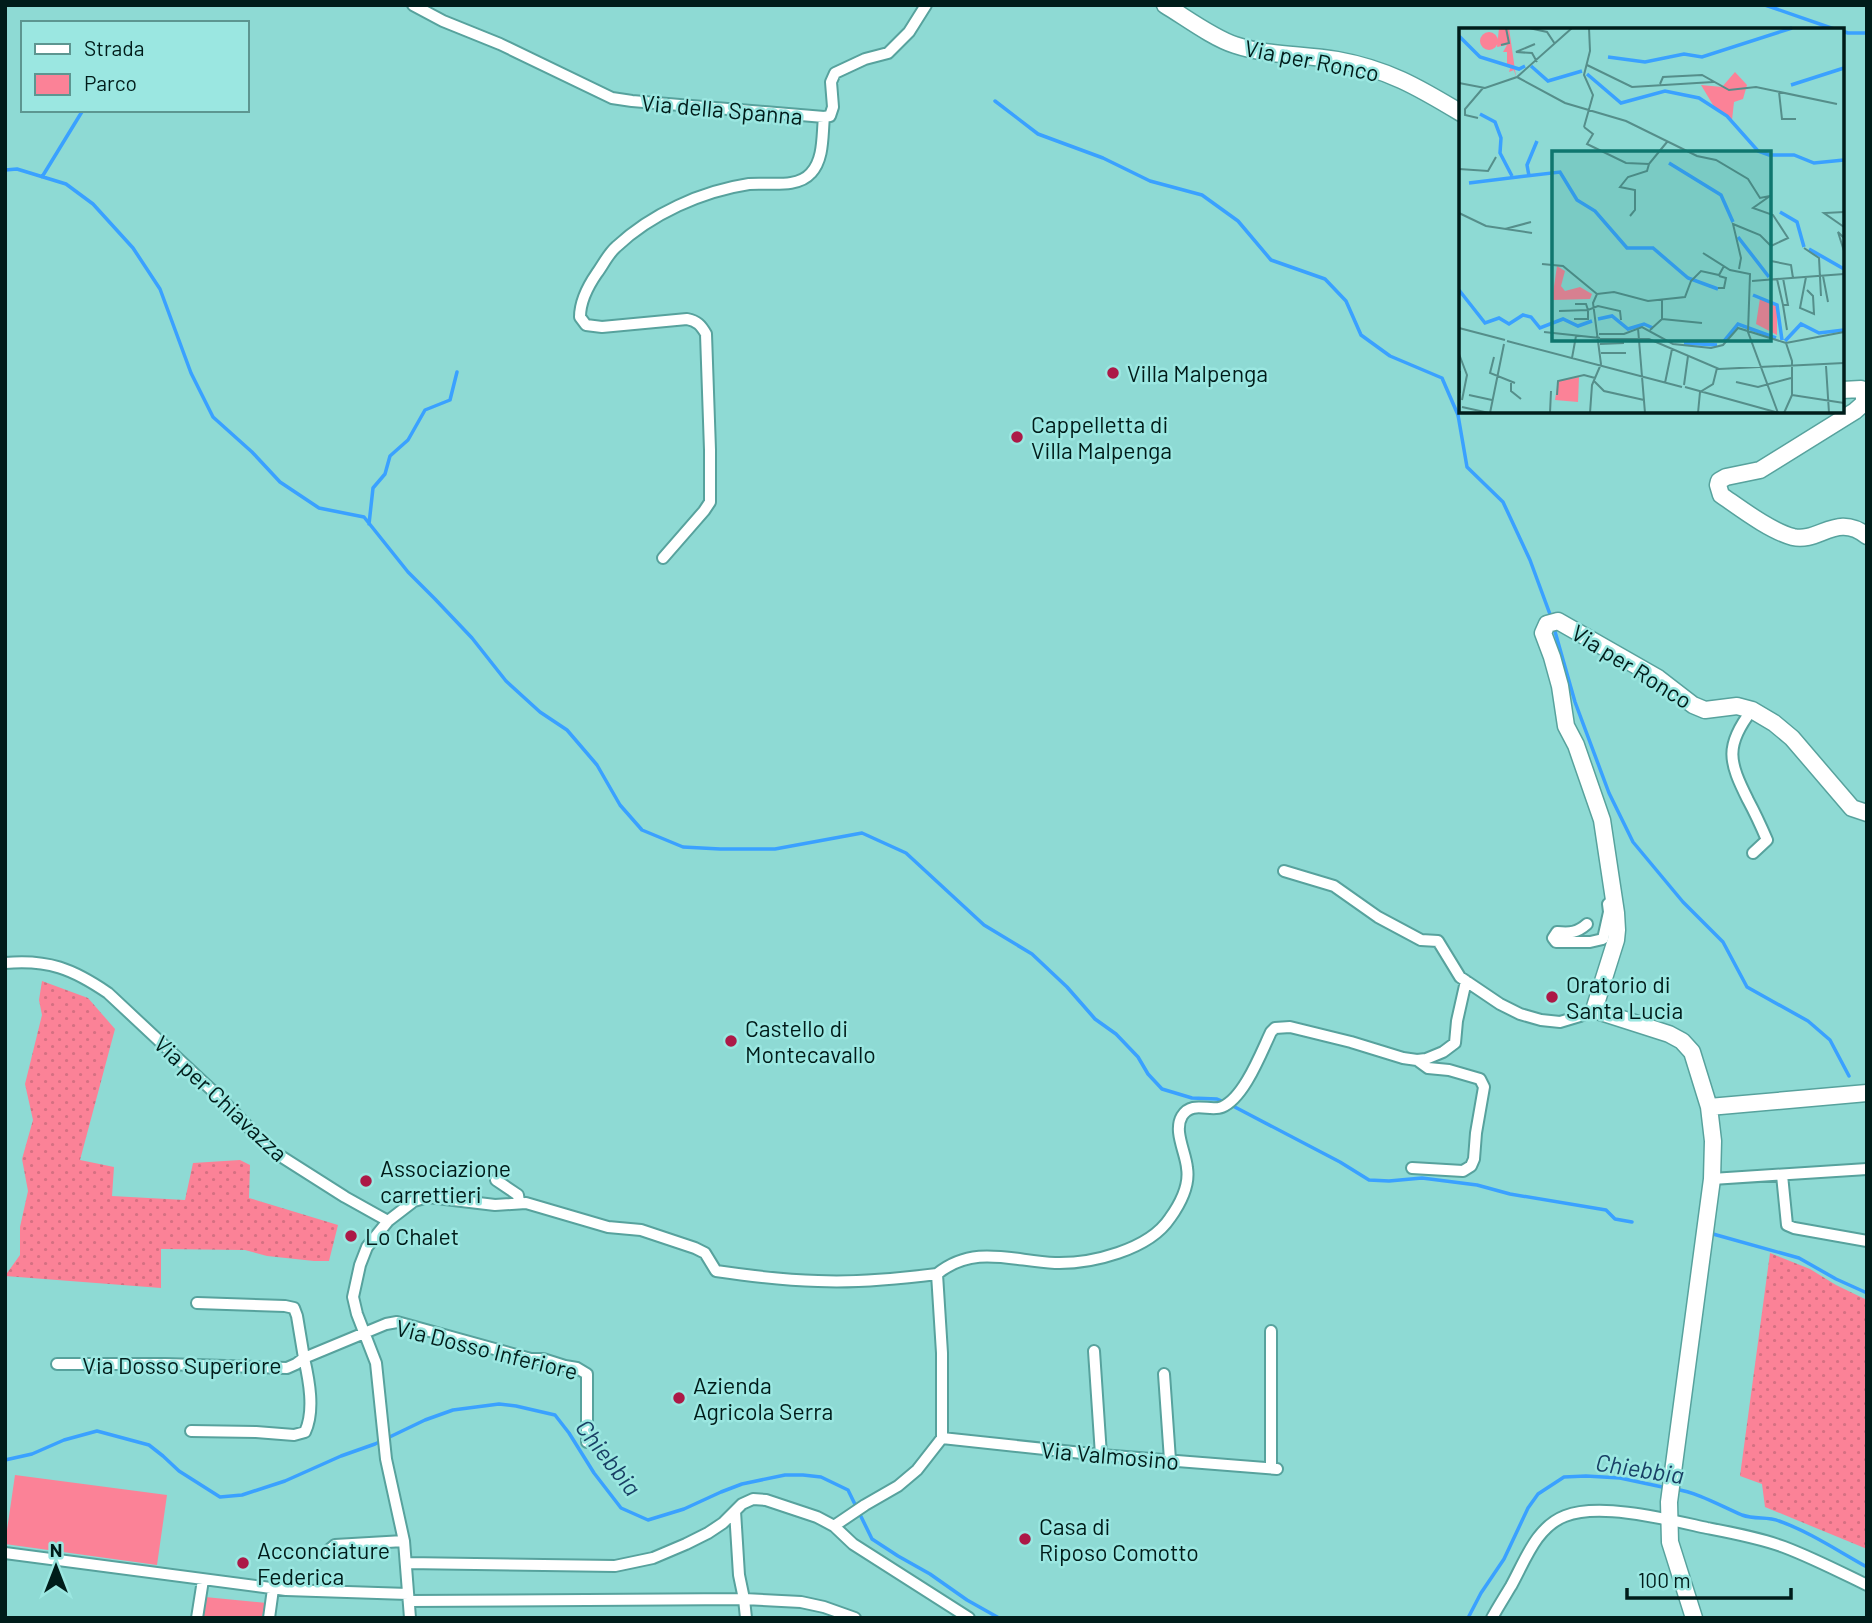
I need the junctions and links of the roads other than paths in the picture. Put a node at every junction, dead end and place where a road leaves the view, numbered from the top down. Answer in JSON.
{"nodes":[{"id":1,"x":413,"y":5,"type":"edge"},
{"id":2,"x":926,"y":5,"type":"edge"},
{"id":3,"x":1165,"y":5,"type":"edge"},
{"id":4,"x":1459,"y":112,"type":"edge"},
{"id":5,"x":824,"y":117,"type":"junction"},
{"id":6,"x":1844,"y":390,"type":"edge"},
{"id":7,"x":1867,"y":536,"type":"edge"},
{"id":8,"x":663,"y":558,"type":"dead end"},
{"id":9,"x":1752,"y":710,"type":"junction"},
{"id":10,"x":1867,"y":813,"type":"edge"},
{"id":11,"x":1753,"y":853,"type":"dead end"},
{"id":12,"x":1284,"y":871,"type":"dead end"},
{"id":13,"x":1612,"y":883,"type":"junction"},
{"id":14,"x":1587,"y":924,"type":"dead end"},
{"id":15,"x":5,"y":963,"type":"edge"},
{"id":16,"x":1466,"y":982,"type":"junction"},
{"id":17,"x":1594,"y":1010,"type":"junction"},
{"id":18,"x":1417,"y":1060,"type":"junction"},
{"id":19,"x":1867,"y":1093,"type":"edge"},
{"id":20,"x":1709,"y":1107,"type":"junction"},
{"id":21,"x":1412,"y":1168,"type":"dead end"},
{"id":22,"x":1867,"y":1169,"type":"edge"},
{"id":23,"x":1782,"y":1175,"type":"junction"},
{"id":24,"x":1712,"y":1179,"type":"junction"},
{"id":25,"x":496,"y":1180,"type":"dead end"},
{"id":26,"x":519,"y":1202,"type":"junction"},
{"id":27,"x":388,"y":1221,"type":"junction"},
{"id":28,"x":1867,"y":1241,"type":"edge"},
{"id":29,"x":937,"y":1274,"type":"junction"},
{"id":30,"x":198,"y":1303,"type":"dead end"},
{"id":31,"x":1271,"y":1331,"type":"dead end"},
{"id":32,"x":364,"y":1334,"type":"junction"},
{"id":33,"x":1094,"y":1352,"type":"dead end"},
{"id":34,"x":304,"y":1358,"type":"junction"},
{"id":35,"x":57,"y":1364,"type":"dead end"},
{"id":36,"x":1164,"y":1374,"type":"dead end"},
{"id":37,"x":191,"y":1431,"type":"dead end"},
{"id":38,"x":942,"y":1438,"type":"junction"},
{"id":39,"x":587,"y":1442,"type":"dead end"},
{"id":40,"x":1101,"y":1455,"type":"junction"},
{"id":41,"x":1170,"y":1460,"type":"junction"},
{"id":42,"x":1669,"y":1510,"type":"junction"},
{"id":43,"x":735,"y":1511,"type":"junction"},
{"id":44,"x":834,"y":1526,"type":"junction"},
{"id":45,"x":404,"y":1541,"type":"junction"},
{"id":46,"x":5,"y":1553,"type":"edge"},
{"id":47,"x":324,"y":1554,"type":"dead end"},
{"id":48,"x":406,"y":1563,"type":"junction"},
{"id":49,"x":203,"y":1580,"type":"junction"},
{"id":50,"x":1867,"y":1585,"type":"edge"},
{"id":51,"x":273,"y":1589,"type":"junction"},
{"id":52,"x":409,"y":1597,"type":"junction"},
{"id":53,"x":744,"y":1599,"type":"junction"},
{"id":54,"x":197,"y":1618,"type":"edge"},
{"id":55,"x":269,"y":1618,"type":"edge"},
{"id":56,"x":410,"y":1618,"type":"edge"},
{"id":57,"x":746,"y":1618,"type":"edge"},
{"id":58,"x":855,"y":1618,"type":"edge"},
{"id":59,"x":969,"y":1618,"type":"edge"},
{"id":60,"x":1492,"y":1618,"type":"edge"},
{"id":61,"x":1694,"y":1618,"type":"edge"}],
"edges":[{"from":1,"to":5,"type":"street","name":"Via della Spanna"},
{"from":2,"to":5,"type":"street"},
{"from":3,"to":4,"type":"street","name":"Via per Ronco"},
{"from":5,"to":8,"type":"street","name":"Via della Spanna"},
{"from":6,"to":7,"type":"street"},
{"from":9,"to":10,"type":"street"},
{"from":9,"to":11,"type":"street"},
{"from":9,"to":13,"type":"street","name":"Via per Ronco"},
{"from":12,"to":16,"type":"street"},
{"from":13,"to":14,"type":"street"},
{"from":13,"to":17,"type":"street","name":"Via per Ronco"},
{"from":15,"to":27,"type":"street","name":"Via per Chiavazza"},
{"from":16,"to":17,"type":"street"},
{"from":16,"to":18,"type":"street"},
{"from":17,"to":20,"type":"street"},
{"from":18,"to":21,"type":"street"},
{"from":18,"to":29,"type":"street"},
{"from":19,"to":20,"type":"street"},
{"from":20,"to":24,"type":"street"},
{"from":22,"to":23,"type":"street"},
{"from":23,"to":24,"type":"street"},
{"from":23,"to":28,"type":"street"},
{"from":24,"to":42,"type":"street"},
{"from":25,"to":26,"type":"street"},
{"from":26,"to":27,"type":"street"},
{"from":26,"to":29,"type":"street"},
{"from":27,"to":32,"type":"street"},
{"from":29,"to":38,"type":"street"},
{"from":30,"to":34,"type":"street","name":"Via Dosso Superiore"},
{"from":31,"to":41,"type":"street","name":"Via Valmosino"},
{"from":32,"to":34,"type":"street","name":"Via Dosso Superiore"},
{"from":32,"to":39,"type":"street","name":"Via Dosso Inferiore"},
{"from":32,"to":45,"type":"street"},
{"from":33,"to":40,"type":"street"},
{"from":34,"to":35,"type":"street","name":"Via Dosso Superiore"},
{"from":34,"to":37,"type":"street","name":"Via Dosso Superiore"},
{"from":36,"to":41,"type":"street"},
{"from":38,"to":40,"type":"street","name":"Via Valmosino"},
{"from":38,"to":44,"type":"street"},
{"from":40,"to":41,"type":"street","name":"Via Valmosino"},
{"from":42,"to":50,"type":"street"},
{"from":42,"to":60,"type":"street"},
{"from":42,"to":61,"type":"street"},
{"from":43,"to":44,"type":"street"},
{"from":43,"to":48,"type":"street"},
{"from":43,"to":53,"type":"street"},
{"from":44,"to":59,"type":"street"},
{"from":45,"to":47,"type":"street"},
{"from":45,"to":48,"type":"street"},
{"from":46,"to":49,"type":"street"},
{"from":48,"to":52,"type":"street"},
{"from":49,"to":51,"type":"street"},
{"from":49,"to":54,"type":"street"},
{"from":51,"to":52,"type":"street"},
{"from":51,"to":55,"type":"street"},
{"from":52,"to":53,"type":"street"},
{"from":52,"to":56,"type":"street"},
{"from":53,"to":57,"type":"street"},
{"from":53,"to":58,"type":"street"}]}
